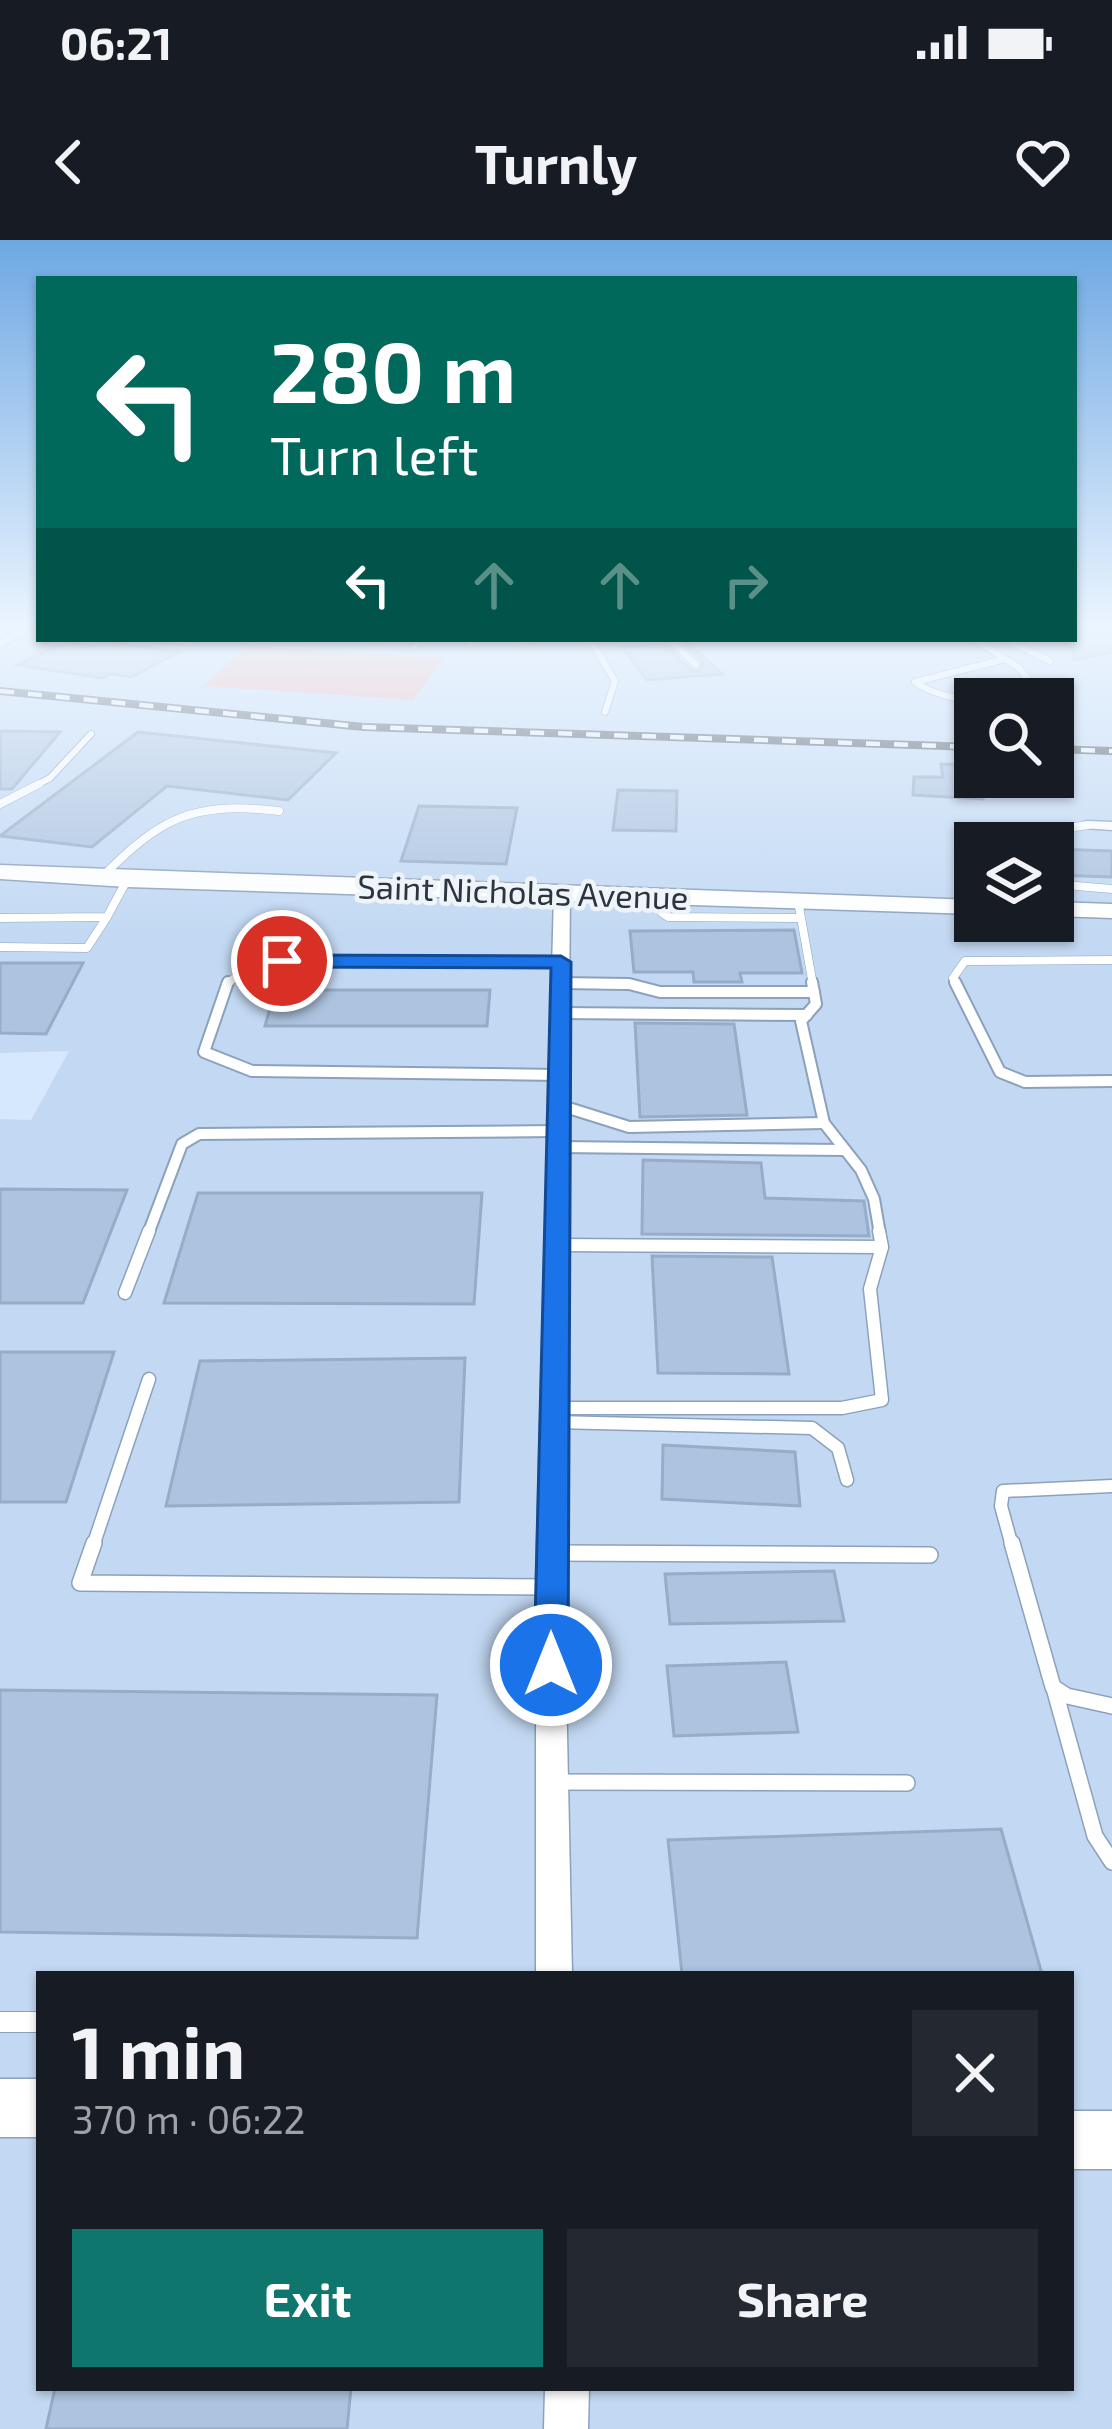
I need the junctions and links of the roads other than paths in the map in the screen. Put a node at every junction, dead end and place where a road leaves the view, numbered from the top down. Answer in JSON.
{"nodes":[{"id":1,"x":91,"y":734,"type":"dead end"},
{"id":2,"x":0,"y":804,"type":"edge"},
{"id":3,"x":279,"y":811,"type":"dead end"},
{"id":4,"x":1088,"y":825,"type":"joint"},
{"id":5,"x":1112,"y":826,"type":"edge"},
{"id":6,"x":1074,"y":828,"type":"edge"},
{"id":7,"x":0,"y":872,"type":"edge"},
{"id":8,"x":100,"y":879,"type":"junction"},
{"id":9,"x":128,"y":880,"type":"junction"},
{"id":10,"x":1074,"y":886,"type":"edge"},
{"id":11,"x":1112,"y":889,"type":"edge"},
{"id":12,"x":562,"y":893,"type":"junction"},
{"id":13,"x":954,"y":907,"type":"edge"},
{"id":14,"x":799,"y":909,"type":"junction"},
{"id":15,"x":1074,"y":910,"type":"edge"},
{"id":16,"x":1112,"y":911,"type":"edge"},
{"id":17,"x":107,"y":917,"type":"junction"},
{"id":18,"x":0,"y":918,"type":"edge"},
{"id":19,"x":0,"y":947,"type":"edge"},
{"id":20,"x":1112,"y":959,"type":"edge"},
{"id":21,"x":561,"y":973,"type":"junction"},
{"id":22,"x":814,"y":992,"type":"junction"},
{"id":23,"x":560,"y":1013,"type":"junction"},
{"id":24,"x":807,"y":1015,"type":"junction"},
{"id":25,"x":559,"y":1075,"type":"junction"},
{"id":26,"x":1112,"y":1081,"type":"edge"},
{"id":27,"x":559,"y":1105,"type":"junction"},
{"id":28,"x":824,"y":1123,"type":"junction"},
{"id":29,"x":558,"y":1139,"type":"junction"},
{"id":30,"x":845,"y":1150,"type":"junction"},
{"id":31,"x":556,"y":1245,"type":"junction"},
{"id":32,"x":882,"y":1247,"type":"junction"},
{"id":33,"x":124,"y":1293,"type":"dead end"},
{"id":34,"x":149,"y":1379,"type":"dead end"},
{"id":35,"x":553,"y":1415,"type":"junction"},
{"id":36,"x":847,"y":1480,"type":"dead end"},
{"id":37,"x":1112,"y":1486,"type":"edge"},
{"id":38,"x":551,"y":1553,"type":"junction"},
{"id":39,"x":930,"y":1555,"type":"dead end"},
{"id":40,"x":550,"y":1587,"type":"junction"},
{"id":41,"x":1053,"y":1687,"type":"junction"},
{"id":42,"x":1112,"y":1706,"type":"edge"},
{"id":43,"x":552,"y":1782,"type":"junction"},
{"id":44,"x":907,"y":1783,"type":"dead end"},
{"id":45,"x":1112,"y":1862,"type":"edge"},
{"id":46,"x":554,"y":1971,"type":"edge"},
{"id":47,"x":0,"y":2022,"type":"edge"},
{"id":48,"x":36,"y":2022,"type":"edge"},
{"id":49,"x":0,"y":2108,"type":"edge"},
{"id":50,"x":36,"y":2108,"type":"edge"},
{"id":51,"x":1074,"y":2140,"type":"edge"},
{"id":52,"x":1112,"y":2140,"type":"edge"},
{"id":53,"x":567,"y":2391,"type":"edge"},
{"id":54,"x":566,"y":2429,"type":"edge"}],
"edges":[{"from":1,"to":2,"type":"lane"},
{"from":3,"to":8,"type":"lane"},
{"from":4,"to":5,"type":"street"},
{"from":4,"to":6,"type":"lane"},
{"from":7,"to":8,"type":"street","name":"Saint Nicholas Avenue"},
{"from":8,"to":9,"type":"street","name":"Saint Nicholas Avenue"},
{"from":9,"to":12,"type":"street","name":"Saint Nicholas Avenue"},
{"from":9,"to":17,"type":"lane"},
{"from":10,"to":11,"type":"lane"},
{"from":12,"to":14,"type":"street","name":"Saint Nicholas Avenue"},
{"from":12,"to":21,"type":"street"},
{"from":13,"to":14,"type":"street","name":"Saint Nicholas Avenue"},
{"from":14,"to":22,"type":"lane"},
{"from":15,"to":16,"type":"street"},
{"from":17,"to":18,"type":"lane"},
{"from":17,"to":19,"type":"lane"},
{"from":20,"to":26,"type":"lane"},
{"from":21,"to":22,"type":"lane"},
{"from":21,"to":23,"type":"street"},
{"from":21,"to":25,"type":"lane"},
{"from":22,"to":24,"type":"lane"},
{"from":23,"to":24,"type":"lane"},
{"from":23,"to":25,"type":"street"},
{"from":24,"to":28,"type":"lane"},
{"from":25,"to":27,"type":"street"},
{"from":27,"to":28,"type":"lane"},
{"from":27,"to":29,"type":"street"},
{"from":28,"to":30,"type":"lane"},
{"from":29,"to":30,"type":"lane"},
{"from":29,"to":31,"type":"street"},
{"from":29,"to":33,"type":"lane"},
{"from":30,"to":32,"type":"lane"},
{"from":31,"to":32,"type":"lane"},
{"from":31,"to":35,"type":"street"},
{"from":32,"to":35,"type":"lane"},
{"from":34,"to":40,"type":"lane"},
{"from":35,"to":36,"type":"lane"},
{"from":35,"to":38,"type":"street"},
{"from":37,"to":41,"type":"lane"},
{"from":38,"to":39,"type":"lane"},
{"from":38,"to":40,"type":"street"},
{"from":40,"to":43,"type":"street"},
{"from":41,"to":42,"type":"lane"},
{"from":41,"to":45,"type":"lane"},
{"from":43,"to":44,"type":"lane"},
{"from":43,"to":46,"type":"street"},
{"from":47,"to":48,"type":"lane"},
{"from":49,"to":50,"type":"street"},
{"from":51,"to":52,"type":"street"},
{"from":53,"to":54,"type":"street"}]}
